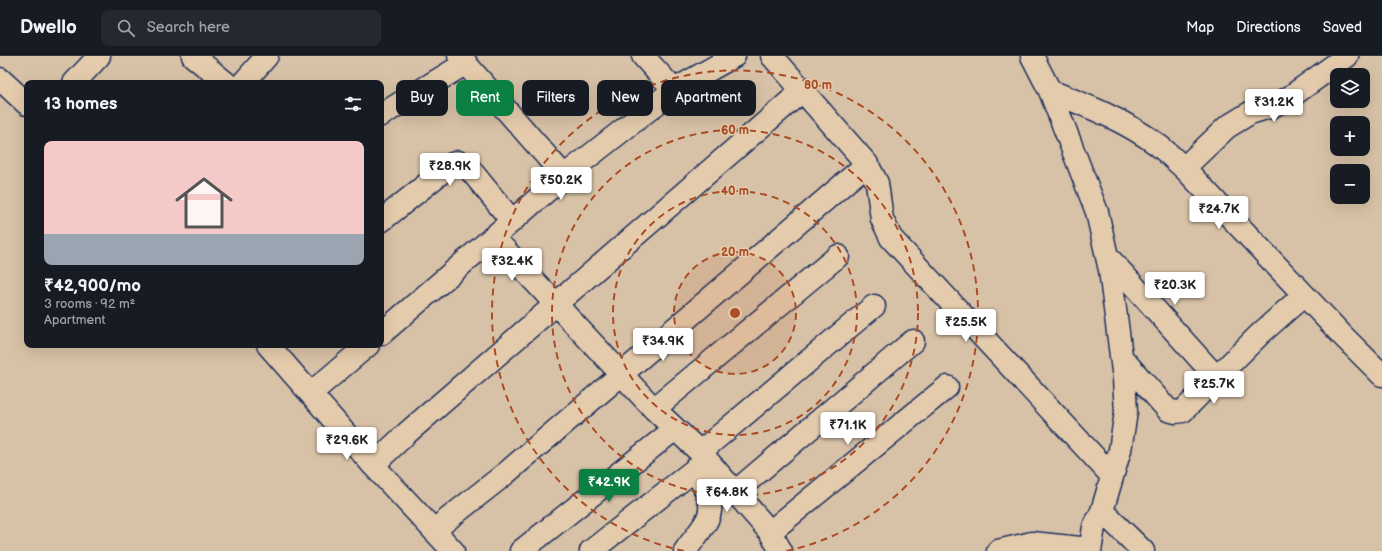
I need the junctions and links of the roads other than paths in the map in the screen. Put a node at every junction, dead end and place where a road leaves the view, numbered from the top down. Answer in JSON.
{"nodes":[{"id":1,"x":99,"y":56,"type":"edge"},
{"id":2,"x":194,"y":56,"type":"edge"},
{"id":3,"x":267,"y":56,"type":"edge"},
{"id":4,"x":643,"y":56,"type":"edge"},
{"id":5,"x":734,"y":56,"type":"edge"},
{"id":6,"x":772,"y":56,"type":"edge"},
{"id":7,"x":1032,"y":56,"type":"edge"},
{"id":8,"x":1348,"y":56,"type":"edge"},
{"id":9,"x":463,"y":60,"type":"edge"},
{"id":10,"x":0,"y":79,"type":"edge"},
{"id":11,"x":77,"y":80,"type":"edge"},
{"id":12,"x":222,"y":80,"type":"edge"},
{"id":13,"x":246,"y":80,"type":"edge"},
{"id":14,"x":665,"y":80,"type":"edge"},
{"id":15,"x":692,"y":80,"type":"edge"},
{"id":16,"x":804,"y":90,"type":"junction"},
{"id":17,"x":1050,"y":91,"type":"junction"},
{"id":18,"x":661,"y":100,"type":"edge"},
{"id":19,"x":24,"y":101,"type":"edge"},
{"id":20,"x":384,"y":113,"type":"edge"},
{"id":21,"x":867,"y":164,"type":"junction"},
{"id":22,"x":1184,"y":168,"type":"junction"},
{"id":23,"x":564,"y":176,"type":"junction"},
{"id":24,"x":384,"y":219,"type":"edge"},
{"id":25,"x":512,"y":221,"type":"junction"},
{"id":26,"x":493,"y":237,"type":"junction"},
{"id":27,"x":838,"y":256,"type":"dead end"},
{"id":28,"x":1107,"y":256,"type":"junction"},
{"id":29,"x":1304,"y":295,"type":"junction"},
{"id":30,"x":556,"y":304,"type":"junction"},
{"id":31,"x":874,"y":306,"type":"dead end"},
{"id":32,"x":384,"y":331,"type":"edge"},
{"id":33,"x":912,"y":342,"type":"dead end"},
{"id":34,"x":271,"y":348,"type":"edge"},
{"id":35,"x":364,"y":348,"type":"edge"},
{"id":36,"x":1121,"y":357,"type":"junction"},
{"id":37,"x":622,"y":374,"type":"junction"},
{"id":38,"x":1382,"y":375,"type":"edge"},
{"id":39,"x":1217,"y":378,"type":"junction"},
{"id":40,"x":947,"y":387,"type":"dead end"},
{"id":41,"x":311,"y":393,"type":"junction"},
{"id":42,"x":654,"y":409,"type":"junction"},
{"id":43,"x":675,"y":429,"type":"junction"},
{"id":44,"x":700,"y":460,"type":"junction"},
{"id":45,"x":374,"y":465,"type":"junction"},
{"id":46,"x":1112,"y":476,"type":"junction"},
{"id":47,"x":735,"y":492,"type":"junction"},
{"id":48,"x":1102,"y":511,"type":"junction"},
{"id":49,"x":434,"y":530,"type":"junction"},
{"id":50,"x":770,"y":532,"type":"junction"},
{"id":51,"x":1090,"y":550,"type":"edge"},
{"id":52,"x":454,"y":551,"type":"edge"},
{"id":53,"x":521,"y":551,"type":"edge"},
{"id":54,"x":591,"y":551,"type":"edge"},
{"id":55,"x":685,"y":551,"type":"edge"},
{"id":56,"x":780,"y":551,"type":"edge"},
{"id":57,"x":998,"y":551,"type":"edge"},
{"id":58,"x":1143,"y":551,"type":"edge"}],
"edges":[{"from":1,"to":11,"type":"street"},
{"from":2,"to":12,"type":"street"},
{"from":3,"to":13,"type":"street"},
{"from":4,"to":14,"type":"street"},
{"from":5,"to":15,"type":"street"},
{"from":6,"to":16,"type":"street"},
{"from":7,"to":17,"type":"street"},
{"from":8,"to":22,"type":"street"},
{"from":9,"to":20,"type":"street"},
{"from":9,"to":23,"type":"street"},
{"from":10,"to":19,"type":"street"},
{"from":16,"to":21,"type":"street"},
{"from":16,"to":30,"type":"street"},
{"from":17,"to":22,"type":"street"},
{"from":17,"to":28,"type":"street"},
{"from":18,"to":23,"type":"street"},
{"from":21,"to":37,"type":"street"},
{"from":21,"to":46,"type":"street"},
{"from":22,"to":29,"type":"street"},
{"from":23,"to":25,"type":"street"},
{"from":24,"to":25,"type":"street"},
{"from":25,"to":26,"type":"street"},
{"from":26,"to":30,"type":"street"},
{"from":26,"to":32,"type":"street"},
{"from":27,"to":42,"type":"street"},
{"from":28,"to":36,"type":"street"},
{"from":28,"to":39,"type":"street"},
{"from":29,"to":38,"type":"street"},
{"from":29,"to":39,"type":"street"},
{"from":30,"to":37,"type":"street"},
{"from":30,"to":45,"type":"street"},
{"from":31,"to":44,"type":"street"},
{"from":33,"to":47,"type":"street"},
{"from":34,"to":41,"type":"street"},
{"from":35,"to":41,"type":"street"},
{"from":36,"to":39,"type":"street"},
{"from":36,"to":46,"type":"street"},
{"from":37,"to":42,"type":"street"},
{"from":37,"to":49,"type":"street"},
{"from":40,"to":50,"type":"street"},
{"from":41,"to":45,"type":"street"},
{"from":42,"to":43,"type":"street"},
{"from":43,"to":44,"type":"street"},
{"from":43,"to":53,"type":"street"},
{"from":44,"to":47,"type":"street"},
{"from":44,"to":54,"type":"street"},
{"from":44,"to":55,"type":"street"},
{"from":45,"to":49,"type":"street"},
{"from":46,"to":48,"type":"street"},
{"from":47,"to":50,"type":"street"},
{"from":48,"to":51,"type":"street"},
{"from":48,"to":58,"type":"street"},
{"from":49,"to":52,"type":"street"},
{"from":50,"to":56,"type":"street"},
{"from":51,"to":57,"type":"street"}]}
